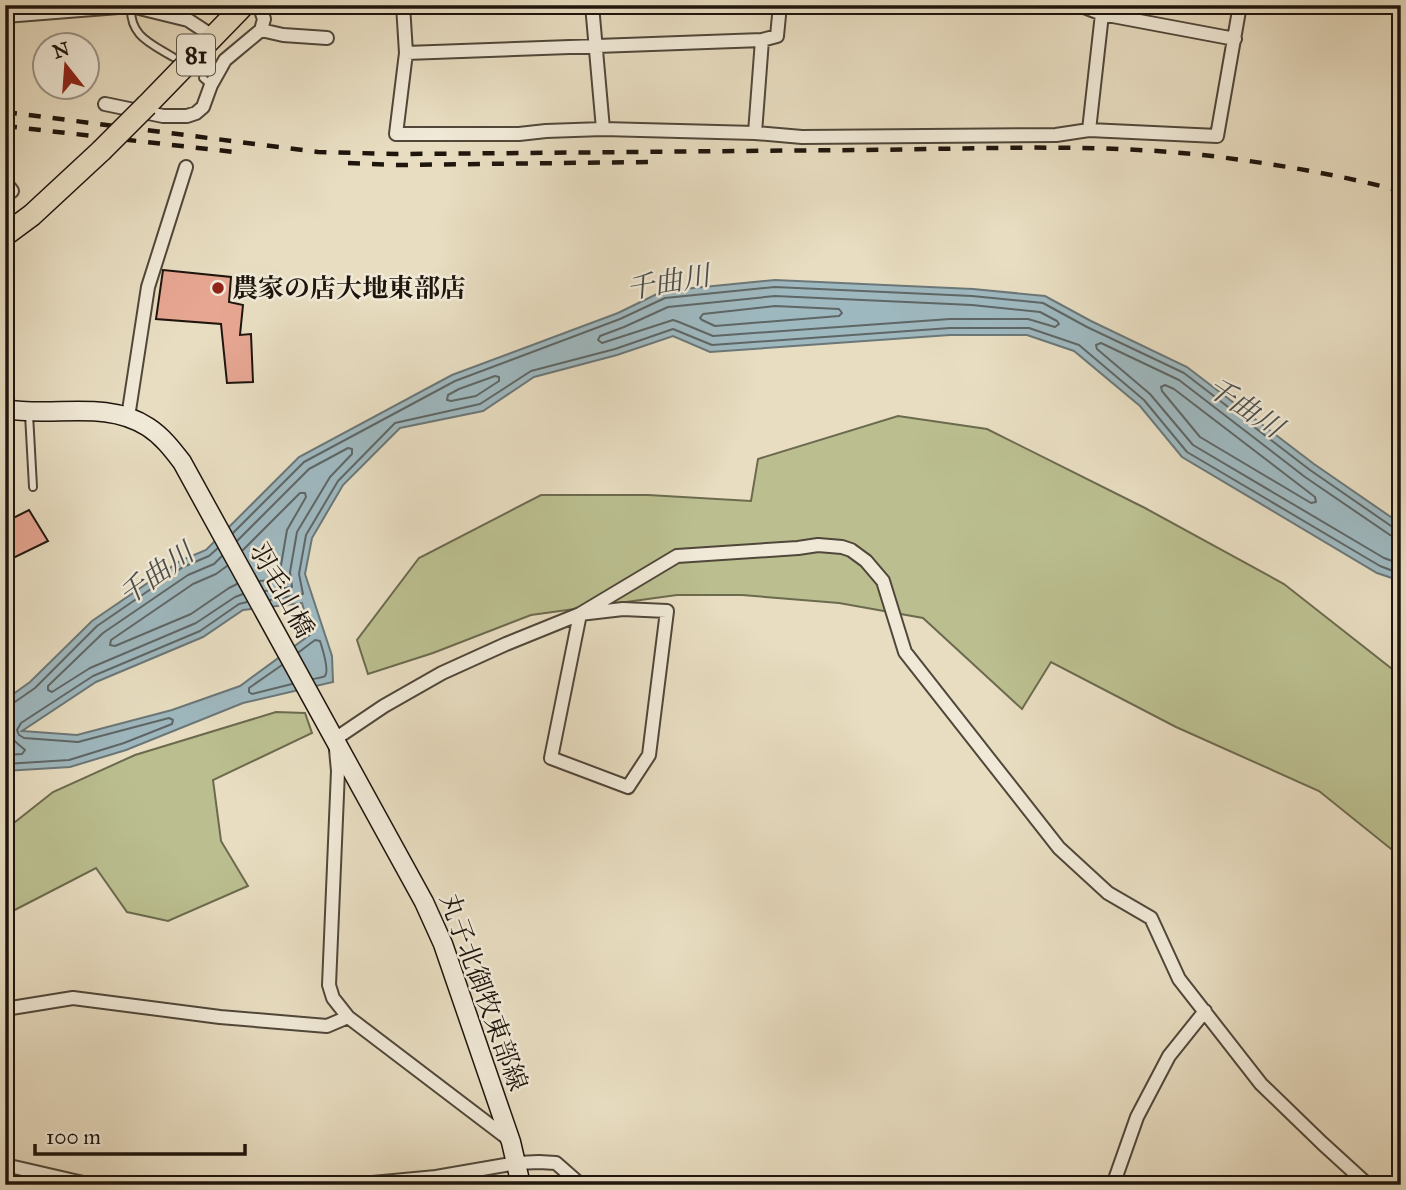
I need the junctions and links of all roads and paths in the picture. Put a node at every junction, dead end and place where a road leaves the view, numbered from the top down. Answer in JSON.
{"nodes":[{"id":1,"x":244,"y":5,"type":"edge"},
{"id":2,"x":259,"y":5,"type":"edge"},
{"id":3,"x":403,"y":5,"type":"edge"},
{"id":4,"x":592,"y":5,"type":"edge"},
{"id":5,"x":780,"y":5,"type":"edge"},
{"id":6,"x":1079,"y":5,"type":"edge"},
{"id":7,"x":1240,"y":5,"type":"edge"},
{"id":8,"x":131,"y":6,"type":"edge"},
{"id":9,"x":36,"y":9,"type":"edge"},
{"id":10,"x":1102,"y":14,"type":"junction"},
{"id":11,"x":5,"y":16,"type":"edge"},
{"id":12,"x":261,"y":30,"type":"junction"},
{"id":13,"x":214,"y":37,"type":"junction"},
{"id":14,"x":327,"y":38,"type":"dead end"},
{"id":15,"x":1235,"y":39,"type":"junction"},
{"id":16,"x":762,"y":40,"type":"junction"},
{"id":17,"x":595,"y":46,"type":"junction"},
{"id":18,"x":407,"y":53,"type":"junction"},
{"id":19,"x":173,"y":57,"type":"dead end"},
{"id":20,"x":105,"y":104,"type":"dead end"},
{"id":21,"x":603,"y":129,"type":"junction"},
{"id":22,"x":1089,"y":130,"type":"junction"},
{"id":23,"x":755,"y":134,"type":"junction"},
{"id":24,"x":186,"y":167,"type":"dead end"},
{"id":25,"x":5,"y":182,"type":"edge"},
{"id":26,"x":5,"y":196,"type":"edge"},
{"id":27,"x":5,"y":235,"type":"edge"},
{"id":28,"x":5,"y":409,"type":"edge"},
{"id":29,"x":29,"y":412,"type":"junction"},
{"id":30,"x":128,"y":417,"type":"junction"},
{"id":31,"x":33,"y":487,"type":"dead end"},
{"id":32,"x":580,"y":614,"type":"junction"},
{"id":33,"x":320,"y":714,"type":"joint"},
{"id":34,"x":335,"y":739,"type":"junction"},
{"id":35,"x":5,"y":1009,"type":"edge"},
{"id":36,"x":1205,"y":1011,"type":"junction"},
{"id":37,"x":348,"y":1017,"type":"junction"},
{"id":38,"x":511,"y":1142,"type":"junction"},
{"id":39,"x":517,"y":1163,"type":"junction"},
{"id":40,"x":5,"y":1165,"type":"edge"},
{"id":41,"x":92,"y":1185,"type":"edge"},
{"id":42,"x":351,"y":1185,"type":"edge"},
{"id":43,"x":521,"y":1185,"type":"edge"},
{"id":44,"x":581,"y":1185,"type":"edge"},
{"id":45,"x":1113,"y":1185,"type":"edge"},
{"id":46,"x":1368,"y":1185,"type":"edge"}],
"edges":[{"from":1,"to":13,"type":"main road","number":"81"},
{"from":2,"to":12,"type":"street"},
{"from":3,"to":18,"type":"street"},
{"from":4,"to":17,"type":"street"},
{"from":5,"to":16,"type":"street"},
{"from":6,"to":10,"type":"street"},
{"from":7,"to":15,"type":"street"},
{"from":8,"to":9,"type":"street"},
{"from":8,"to":13,"type":"street"},
{"from":8,"to":19,"type":"lane"},
{"from":9,"to":11,"type":"street"},
{"from":10,"to":15,"type":"street"},
{"from":10,"to":22,"type":"street"},
{"from":12,"to":14,"type":"street"},
{"from":12,"to":20,"type":"street"},
{"from":13,"to":27,"type":"main road","number":"81","bridge":true},
{"from":15,"to":22,"type":"street"},
{"from":16,"to":17,"type":"street"},
{"from":16,"to":23,"type":"street"},
{"from":17,"to":18,"type":"street"},
{"from":17,"to":21,"type":"street"},
{"from":18,"to":21,"type":"street"},
{"from":21,"to":23,"type":"street"},
{"from":22,"to":23,"type":"street"},
{"from":24,"to":30,"type":"street"},
{"from":25,"to":26,"type":"street"},
{"from":28,"to":29,"type":"main road"},
{"from":29,"to":30,"type":"main road"},
{"from":29,"to":31,"type":"lane"},
{"from":30,"to":33,"type":"main road","name":"羽毛山橋"},
{"from":32,"to":32,"type":"street"},
{"from":32,"to":34,"type":"street"},
{"from":32,"to":36,"type":"street"},
{"from":33,"to":34,"type":"main road","name":"丸子北御牧東部線"},
{"from":34,"to":37,"type":"street"},
{"from":34,"to":38,"type":"main road","name":"丸子北御牧東部線"},
{"from":35,"to":37,"type":"street"},
{"from":36,"to":45,"type":"street"},
{"from":36,"to":46,"type":"street"},
{"from":37,"to":38,"type":"street"},
{"from":38,"to":39,"type":"main road","name":"丸子北御牧東部線"},
{"from":39,"to":42,"type":"street"},
{"from":39,"to":43,"type":"main road","name":"丸子北御牧東部線"},
{"from":39,"to":44,"type":"street"},
{"from":40,"to":41,"type":"street"}]}
